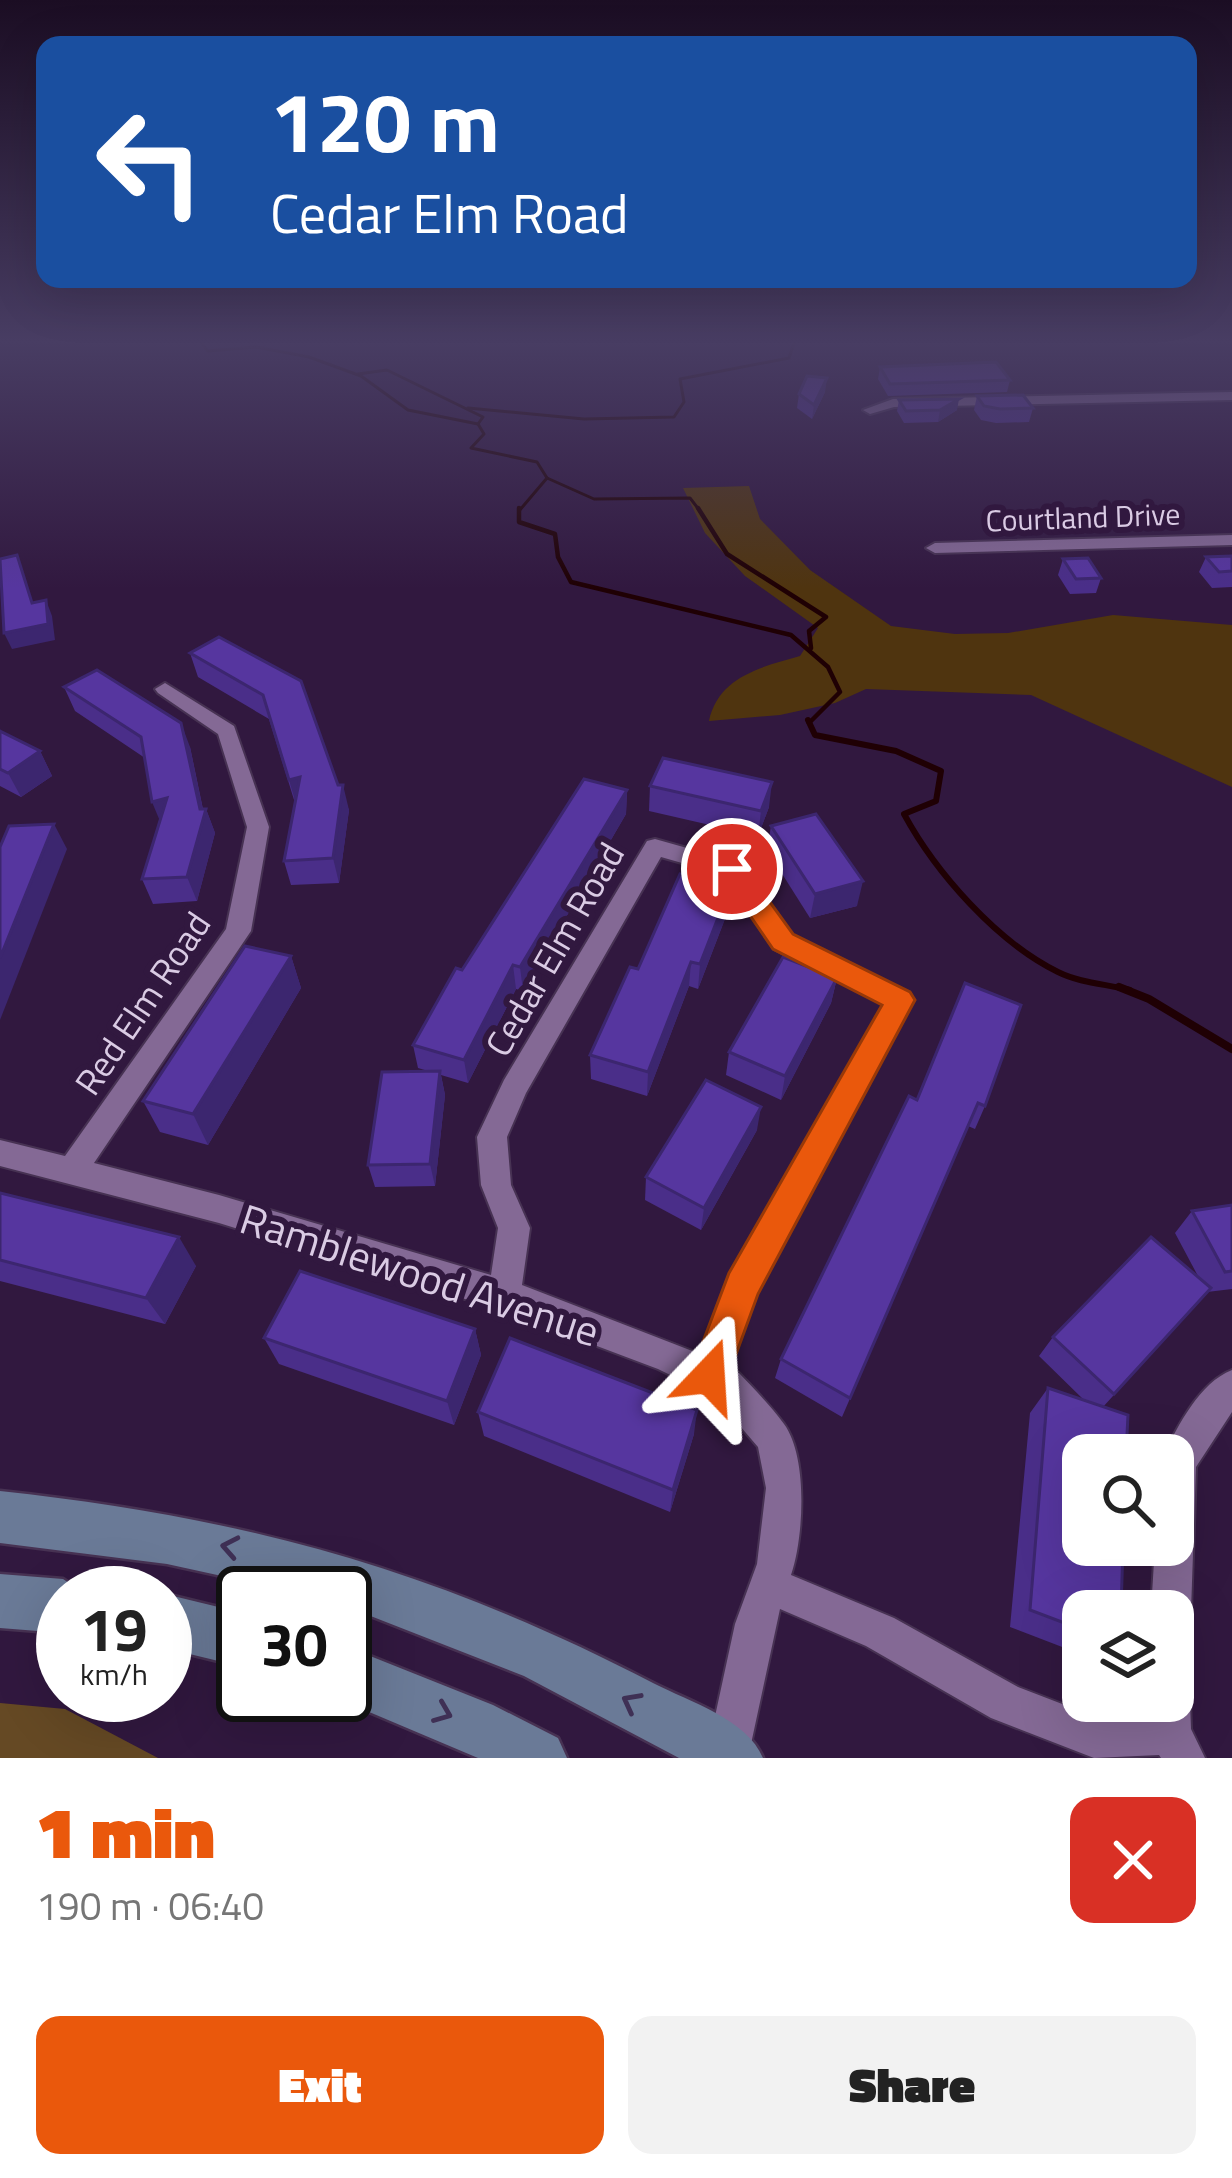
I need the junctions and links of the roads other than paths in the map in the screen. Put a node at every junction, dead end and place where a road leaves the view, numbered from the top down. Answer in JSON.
{"nodes":[{"id":1,"x":1232,"y":540,"type":"edge"},
{"id":2,"x":934,"y":548,"type":"dead end"},
{"id":3,"x":165,"y":689,"type":"dead end"},
{"id":4,"x":0,"y":1153,"type":"edge"},
{"id":5,"x":71,"y":1172,"type":"junction"},
{"id":6,"x":504,"y":1295,"type":"junction"},
{"id":7,"x":709,"y":1376,"type":"junction"},
{"id":8,"x":1232,"y":1388,"type":"edge"},
{"id":9,"x":0,"y":1517,"type":"edge"},
{"id":10,"x":769,"y":1585,"type":"junction"},
{"id":11,"x":1173,"y":1590,"type":"edge"},
{"id":12,"x":0,"y":1601,"type":"edge"},
{"id":13,"x":36,"y":1604,"type":"edge"},
{"id":14,"x":372,"y":1685,"type":"edge"},
{"id":15,"x":1175,"y":1731,"type":"edge"},
{"id":16,"x":730,"y":1757,"type":"edge"},
{"id":17,"x":538,"y":1758,"type":"edge"}],
"edges":[{"from":1,"to":2,"type":"street","name":"Courtland Drive"},
{"from":3,"to":5,"type":"street","name":"Red Elm Road"},
{"from":4,"to":5,"type":"street","name":"Ramblewood Avenue"},
{"from":5,"to":6,"type":"street","name":"Ramblewood Avenue"},
{"from":6,"to":7,"type":"street","name":"Ramblewood Avenue"},
{"from":6,"to":7,"type":"street","name":"Cedar Elm Road"},
{"from":7,"to":10,"type":"street","name":"Ramblewood Avenue"},
{"from":8,"to":11,"type":"street"},
{"from":16,"to":9,"type":"street","one_way":true},
{"from":10,"to":15,"type":"street"},
{"from":10,"to":16,"type":"street","name":"Ramblewood Avenue"},
{"from":12,"to":13,"type":"street"},
{"from":14,"to":17,"type":"street","one_way":true}]}
